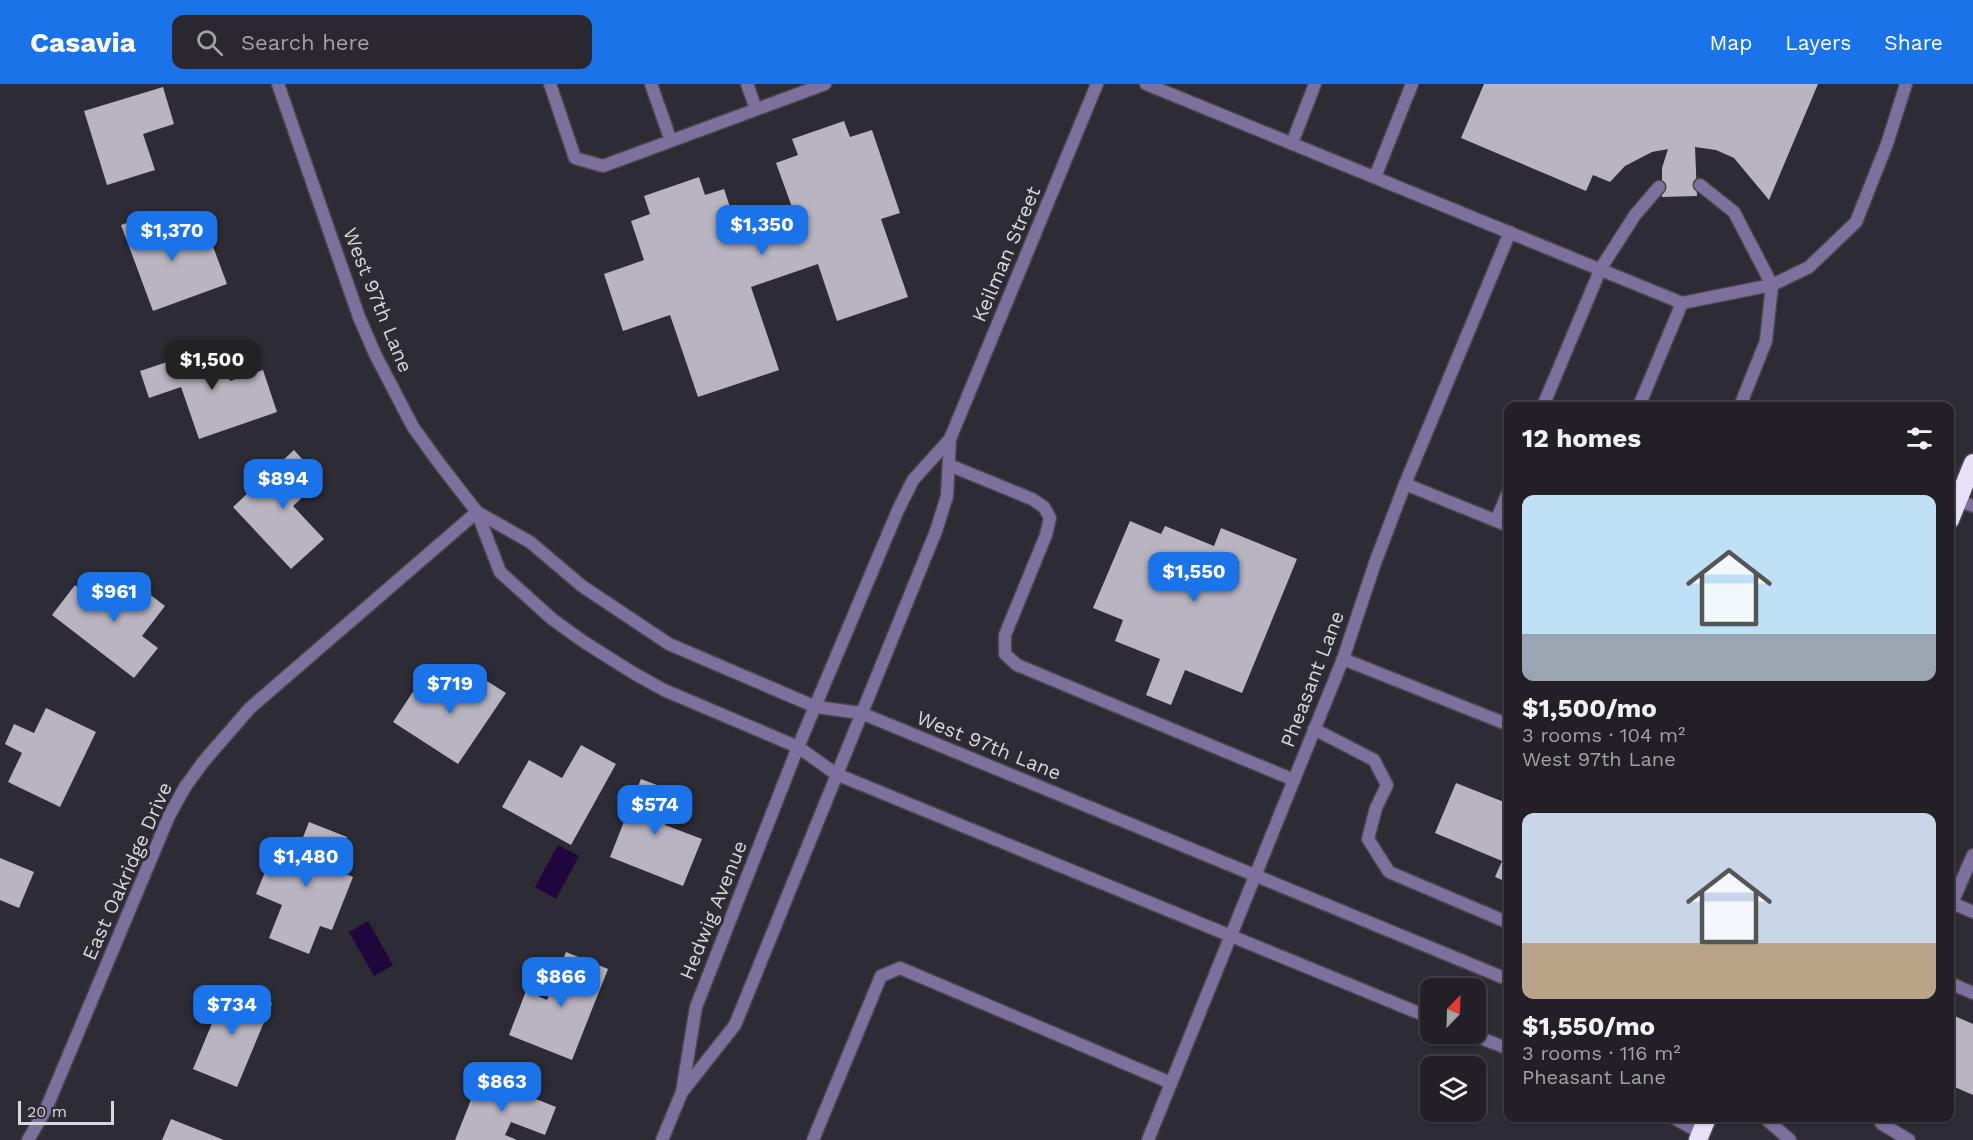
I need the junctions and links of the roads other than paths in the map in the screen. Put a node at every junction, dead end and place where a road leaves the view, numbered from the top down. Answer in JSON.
{"nodes":[{"id":1,"x":278,"y":84,"type":"edge"},
{"id":2,"x":550,"y":84,"type":"edge"},
{"id":3,"x":651,"y":84,"type":"edge"},
{"id":4,"x":747,"y":84,"type":"edge"},
{"id":5,"x":825,"y":84,"type":"edge"},
{"id":6,"x":1146,"y":84,"type":"edge"},
{"id":7,"x":1315,"y":84,"type":"edge"},
{"id":8,"x":1413,"y":84,"type":"edge"},
{"id":9,"x":1906,"y":84,"type":"edge"},
{"id":10,"x":1094,"y":85,"type":"edge"},
{"id":11,"x":756,"y":109,"type":"junction"},
{"id":12,"x":671,"y":141,"type":"junction"},
{"id":13,"x":1292,"y":143,"type":"junction"},
{"id":14,"x":1375,"y":177,"type":"junction"},
{"id":15,"x":1700,"y":185,"type":"dead end"},
{"id":16,"x":1659,"y":187,"type":"dead end"},
{"id":17,"x":1510,"y":232,"type":"junction"},
{"id":18,"x":1601,"y":268,"type":"junction"},
{"id":19,"x":1772,"y":285,"type":"junction"},
{"id":20,"x":1682,"y":303,"type":"junction"},
{"id":21,"x":1546,"y":402,"type":"edge"},
{"id":22,"x":1641,"y":402,"type":"edge"},
{"id":23,"x":1742,"y":402,"type":"edge"},
{"id":24,"x":950,"y":439,"type":"junction"},
{"id":25,"x":1973,"y":463,"type":"edge"},
{"id":26,"x":949,"y":465,"type":"junction"},
{"id":27,"x":1405,"y":484,"type":"junction"},
{"id":28,"x":1504,"y":502,"type":"edge"},
{"id":29,"x":1965,"y":503,"type":"edge"},
{"id":30,"x":477,"y":512,"type":"junction"},
{"id":31,"x":1954,"y":515,"type":"edge"},
{"id":32,"x":1496,"y":521,"type":"junction"},
{"id":33,"x":1504,"y":524,"type":"edge"},
{"id":34,"x":1343,"y":659,"type":"junction"},
{"id":35,"x":816,"y":707,"type":"junction"},
{"id":36,"x":861,"y":713,"type":"junction"},
{"id":37,"x":1504,"y":723,"type":"edge"},
{"id":38,"x":1314,"y":729,"type":"junction"},
{"id":39,"x":798,"y":747,"type":"junction"},
{"id":40,"x":836,"y":774,"type":"junction"},
{"id":41,"x":1294,"y":780,"type":"junction"},
{"id":42,"x":1973,"y":855,"type":"edge"},
{"id":43,"x":1255,"y":875,"type":"junction"},
{"id":44,"x":1954,"y":896,"type":"edge"},
{"id":45,"x":1954,"y":904,"type":"edge"},
{"id":46,"x":1973,"y":912,"type":"edge"},
{"id":47,"x":1504,"y":921,"type":"edge"},
{"id":48,"x":1230,"y":936,"type":"junction"},
{"id":49,"x":1504,"y":978,"type":"edge"},
{"id":50,"x":1954,"y":985,"type":"edge"},
{"id":51,"x":1973,"y":993,"type":"edge"},
{"id":52,"x":1420,"y":1014,"type":"edge"},
{"id":53,"x":1486,"y":1040,"type":"edge"},
{"id":54,"x":1504,"y":1047,"type":"edge"},
{"id":55,"x":1171,"y":1083,"type":"junction"},
{"id":56,"x":682,"y":1092,"type":"junction"},
{"id":57,"x":1682,"y":1122,"type":"edge"},
{"id":58,"x":1770,"y":1122,"type":"edge"},
{"id":59,"x":1881,"y":1122,"type":"edge"},
{"id":60,"x":1703,"y":1133,"type":"edge"},
{"id":61,"x":1152,"y":1139,"type":"edge"},
{"id":62,"x":28,"y":1140,"type":"edge"},
{"id":63,"x":663,"y":1140,"type":"edge"},
{"id":64,"x":813,"y":1140,"type":"edge"},
{"id":65,"x":1790,"y":1140,"type":"edge"},
{"id":66,"x":1909,"y":1140,"type":"edge"}],
"edges":[{"from":1,"to":30,"type":"street","name":"West 97th Lane"},
{"from":2,"to":12,"type":"street"},
{"from":3,"to":12,"type":"street"},
{"from":4,"to":11,"type":"street"},
{"from":5,"to":11,"type":"street"},
{"from":6,"to":13,"type":"street"},
{"from":7,"to":13,"type":"street"},
{"from":8,"to":14,"type":"street"},
{"from":9,"to":19,"type":"street"},
{"from":10,"to":24,"type":"street","name":"Keilman Street"},
{"from":11,"to":12,"type":"street"},
{"from":13,"to":14,"type":"street"},
{"from":14,"to":17,"type":"street"},
{"from":15,"to":19,"type":"street"},
{"from":16,"to":18,"type":"street"},
{"from":17,"to":18,"type":"street"},
{"from":17,"to":27,"type":"street","name":"Pheasant Lane"},
{"from":18,"to":20,"type":"street"},
{"from":18,"to":21,"type":"street"},
{"from":19,"to":20,"type":"street"},
{"from":19,"to":23,"type":"street"},
{"from":20,"to":22,"type":"street"},
{"from":24,"to":26,"type":"street","name":"Keilman Street"},
{"from":24,"to":35,"type":"street","name":"Keilman Street"},
{"from":25,"to":29,"type":"highway"},
{"from":26,"to":36,"type":"street","name":"Keilman Street"},
{"from":26,"to":41,"type":"street"},
{"from":27,"to":32,"type":"street"},
{"from":27,"to":34,"type":"street","name":"Pheasant Lane"},
{"from":28,"to":32,"type":"street"},
{"from":29,"to":31,"type":"highway"},
{"from":30,"to":35,"type":"street","name":"West 97th Lane"},
{"from":30,"to":39,"type":"street","name":"West 97th Lane"},
{"from":30,"to":62,"type":"street","name":"East Oakridge Drive"},
{"from":32,"to":33,"type":"street"},
{"from":34,"to":37,"type":"street"},
{"from":34,"to":38,"type":"street","name":"Pheasant Lane"},
{"from":35,"to":36,"type":"street","name":"West 97th Lane"},
{"from":35,"to":39,"type":"street","name":"Keilman Street"},
{"from":36,"to":40,"type":"street","name":"Keilman Street"},
{"from":36,"to":43,"type":"street","name":"West 97th Lane"},
{"from":38,"to":41,"type":"street","name":"Pheasant Lane"},
{"from":38,"to":47,"type":"street"},
{"from":39,"to":40,"type":"street","name":"West 97th Lane"},
{"from":39,"to":56,"type":"street","name":"Hedwig Avenue"},
{"from":40,"to":48,"type":"street","name":"West 97th Lane"},
{"from":40,"to":56,"type":"street","name":"Hedwig Avenue"},
{"from":41,"to":43,"type":"street","name":"Pheasant Lane"},
{"from":42,"to":44,"type":"street"},
{"from":43,"to":48,"type":"street","name":"Pheasant Lane"},
{"from":43,"to":49,"type":"street","name":"West 97th Lane"},
{"from":45,"to":46,"type":"street"},
{"from":48,"to":52,"type":"street","name":"West 97th Lane"},
{"from":48,"to":55,"type":"street","name":"Pheasant Lane"},
{"from":50,"to":51,"type":"street"},
{"from":53,"to":54,"type":"street"},
{"from":55,"to":61,"type":"street","name":"Pheasant Lane"},
{"from":55,"to":64,"type":"street"},
{"from":56,"to":63,"type":"street","name":"Hedwig Avenue"},
{"from":57,"to":60,"type":"street"},
{"from":58,"to":65,"type":"street"},
{"from":59,"to":66,"type":"street"}]}
